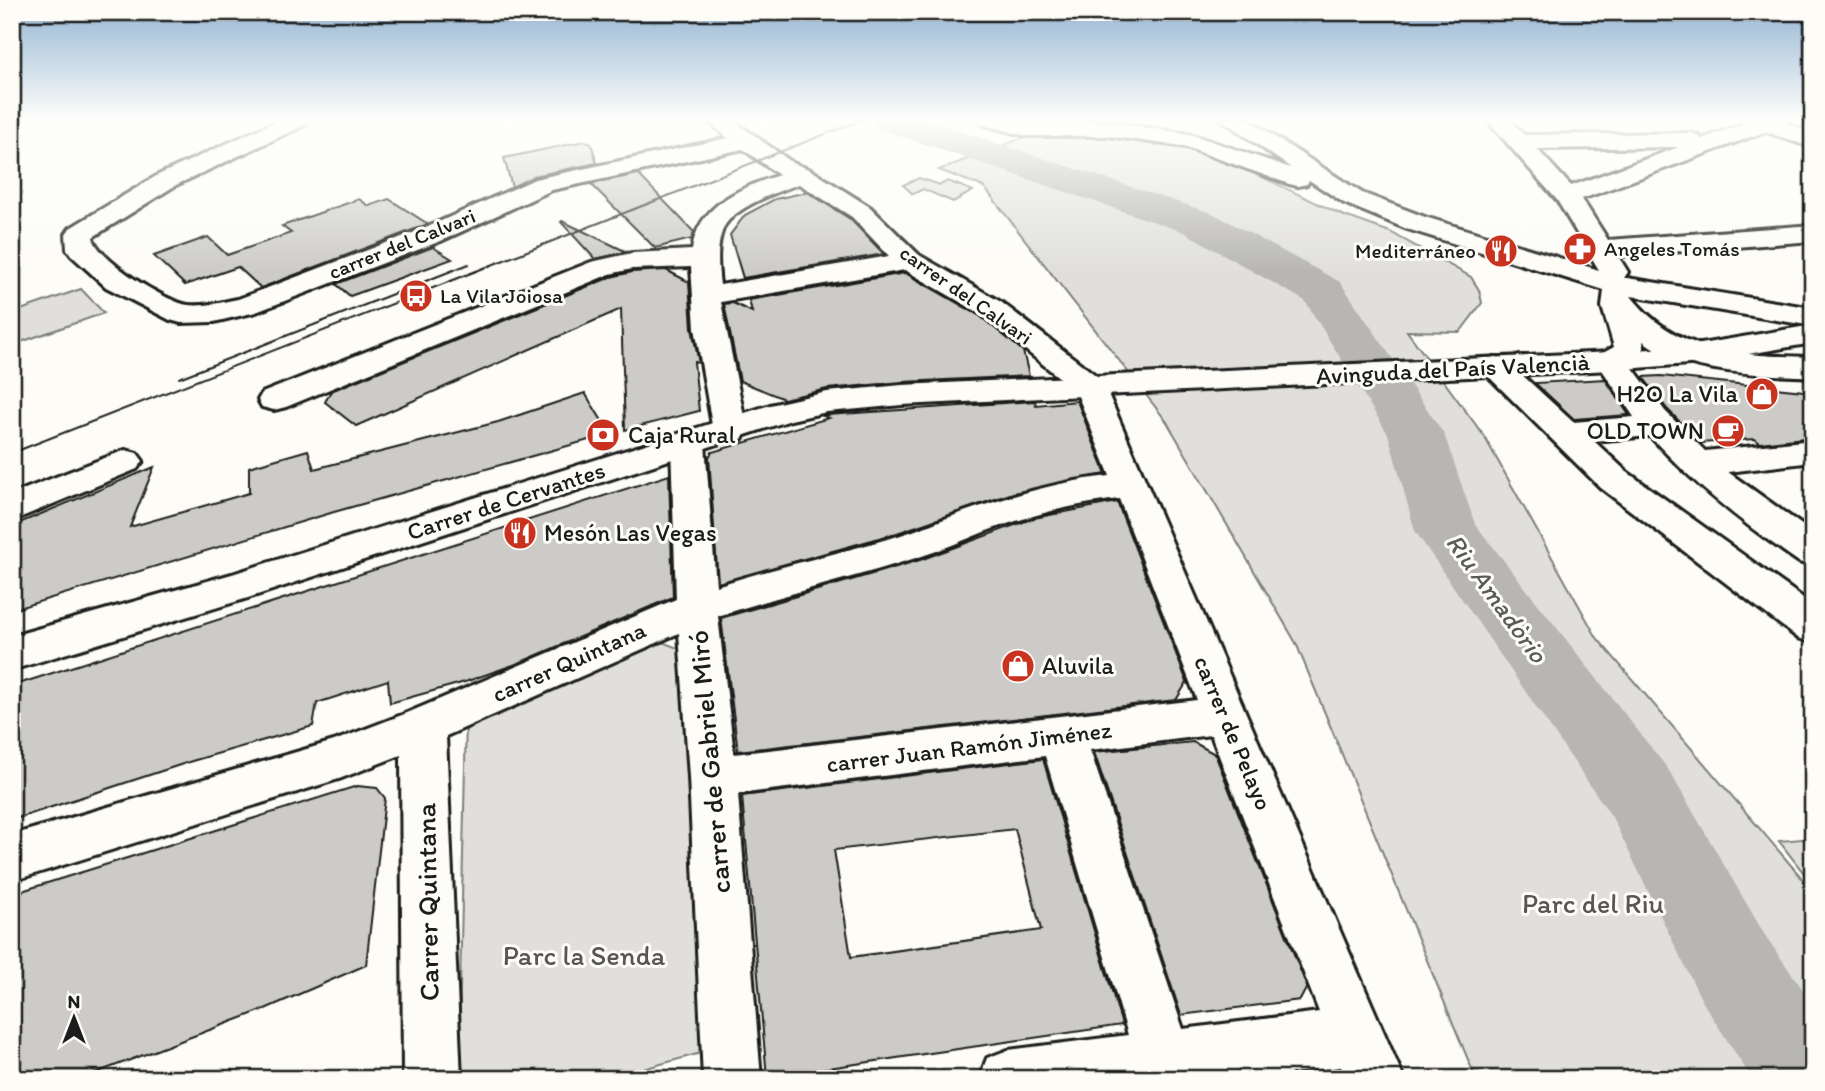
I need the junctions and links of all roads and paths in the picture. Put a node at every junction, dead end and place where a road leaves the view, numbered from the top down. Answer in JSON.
{"nodes":[{"id":1,"x":189,"y":170,"type":"edge"},
{"id":2,"x":610,"y":170,"type":"edge"},
{"id":3,"x":789,"y":170,"type":"edge"},
{"id":4,"x":1273,"y":170,"type":"edge"},
{"id":5,"x":1310,"y":170,"type":"edge"},
{"id":6,"x":1543,"y":170,"type":"edge"},
{"id":7,"x":1637,"y":170,"type":"edge"},
{"id":8,"x":802,"y":175,"type":"junction"},
{"id":9,"x":1567,"y":196,"type":"junction"},
{"id":10,"x":1353,"y":198,"type":"junction"},
{"id":11,"x":1813,"y":233,"type":"edge"},
{"id":12,"x":1600,"y":249,"type":"junction"},
{"id":13,"x":704,"y":258,"type":"junction"},
{"id":14,"x":909,"y":261,"type":"junction"},
{"id":15,"x":1621,"y":292,"type":"junction"},
{"id":16,"x":707,"y":296,"type":"junction"},
{"id":17,"x":1813,"y":317,"type":"edge"},
{"id":18,"x":1813,"y":334,"type":"edge"},
{"id":19,"x":1689,"y":355,"type":"junction"},
{"id":20,"x":1612,"y":361,"type":"junction"},
{"id":21,"x":1813,"y":367,"type":"edge"},
{"id":22,"x":1489,"y":368,"type":"junction"},
{"id":23,"x":1091,"y":387,"type":"junction"},
{"id":24,"x":274,"y":400,"type":"dead end"},
{"id":25,"x":1659,"y":425,"type":"junction"},
{"id":26,"x":730,"y":431,"type":"junction"},
{"id":27,"x":1567,"y":433,"type":"junction"},
{"id":28,"x":688,"y":444,"type":"junction"},
{"id":29,"x":1813,"y":451,"type":"edge"},
{"id":30,"x":1772,"y":455,"type":"junction"},
{"id":31,"x":125,"y":461,"type":"dead end"},
{"id":32,"x":1695,"y":464,"type":"junction"},
{"id":33,"x":1813,"y":480,"type":"edge"},
{"id":34,"x":1131,"y":486,"type":"junction"},
{"id":35,"x":12,"y":508,"type":"edge"},
{"id":36,"x":1813,"y":552,"type":"edge"},
{"id":37,"x":697,"y":607,"type":"junction"},
{"id":38,"x":1813,"y":627,"type":"edge"},
{"id":39,"x":12,"y":653,"type":"edge"},
{"id":40,"x":1225,"y":715,"type":"junction"},
{"id":41,"x":423,"y":726,"type":"junction"},
{"id":42,"x":1062,"y":735,"type":"junction"},
{"id":43,"x":713,"y":777,"type":"junction"},
{"id":44,"x":12,"y":858,"type":"edge"},
{"id":45,"x":1366,"y":1057,"type":"edge"},
{"id":46,"x":1164,"y":1060,"type":"junction"},
{"id":47,"x":431,"y":1079,"type":"edge"},
{"id":48,"x":732,"y":1079,"type":"edge"},
{"id":49,"x":1008,"y":1079,"type":"edge"}],
"edges":[{"from":1,"to":2,"type":"street","name":"carrer del Calvari"},
{"from":3,"to":8,"type":"street","name":"carrer del Calvari"},
{"from":4,"to":10,"type":"street"},
{"from":5,"to":10,"type":"street"},
{"from":6,"to":9,"type":"street"},
{"from":7,"to":9,"type":"street"},
{"from":8,"to":13,"type":"street"},
{"from":8,"to":14,"type":"street","name":"carrer del Calvari"},
{"from":9,"to":12,"type":"street"},
{"from":10,"to":15,"type":"street"},
{"from":11,"to":12,"type":"street"},
{"from":12,"to":15,"type":"street"},
{"from":13,"to":16,"type":"street"},
{"from":13,"to":24,"type":"street"},
{"from":14,"to":16,"type":"street"},
{"from":14,"to":23,"type":"street","name":"carrer del Calvari"},
{"from":15,"to":17,"type":"street"},
{"from":15,"to":19,"type":"street"},
{"from":15,"to":20,"type":"street"},
{"from":16,"to":26,"type":"street"},
{"from":18,"to":19,"type":"street","name":"Avinguda del País Valencià"},
{"from":19,"to":20,"type":"street","name":"Avinguda del País Valencià"},
{"from":19,"to":21,"type":"street"},
{"from":20,"to":22,"type":"street","name":"Avinguda del País Valencià"},
{"from":20,"to":25,"type":"street"},
{"from":22,"to":23,"type":"street","name":"Avinguda del País Valencià"},
{"from":22,"to":27,"type":"street"},
{"from":23,"to":26,"type":"street","name":"Carrer de Cervantes"},
{"from":23,"to":34,"type":"street","name":"carrer de Pelayo"},
{"from":25,"to":27,"type":"street"},
{"from":25,"to":32,"type":"street"},
{"from":26,"to":28,"type":"street","name":"Carrer de Cervantes"},
{"from":27,"to":38,"type":"street"},
{"from":28,"to":37,"type":"street","name":"carrer de Gabriel Miró"},
{"from":28,"to":39,"type":"street","name":"Carrer de Cervantes"},
{"from":29,"to":30,"type":"street"},
{"from":30,"to":32,"type":"street"},
{"from":30,"to":33,"type":"street"},
{"from":31,"to":35,"type":"street"},
{"from":32,"to":36,"type":"street"},
{"from":34,"to":37,"type":"street","name":"carrer Quintana"},
{"from":34,"to":40,"type":"street","name":"carrer de Pelayo"},
{"from":37,"to":41,"type":"street","name":"carrer Quintana"},
{"from":37,"to":43,"type":"street","name":"carrer de Gabriel Miró"},
{"from":40,"to":42,"type":"street","name":"carrer Juan Ramón Jiménez"},
{"from":40,"to":45,"type":"street","name":"carrer de Pelayo"},
{"from":41,"to":44,"type":"street","name":"carrer Quintana"},
{"from":41,"to":47,"type":"street","name":"Carrer Quintana"},
{"from":42,"to":43,"type":"street","name":"carrer Juan Ramón Jiménez"},
{"from":42,"to":46,"type":"street"},
{"from":43,"to":48,"type":"street","name":"carrer de Gabriel Miró"},
{"from":45,"to":46,"type":"street"},
{"from":46,"to":49,"type":"street"}]}
